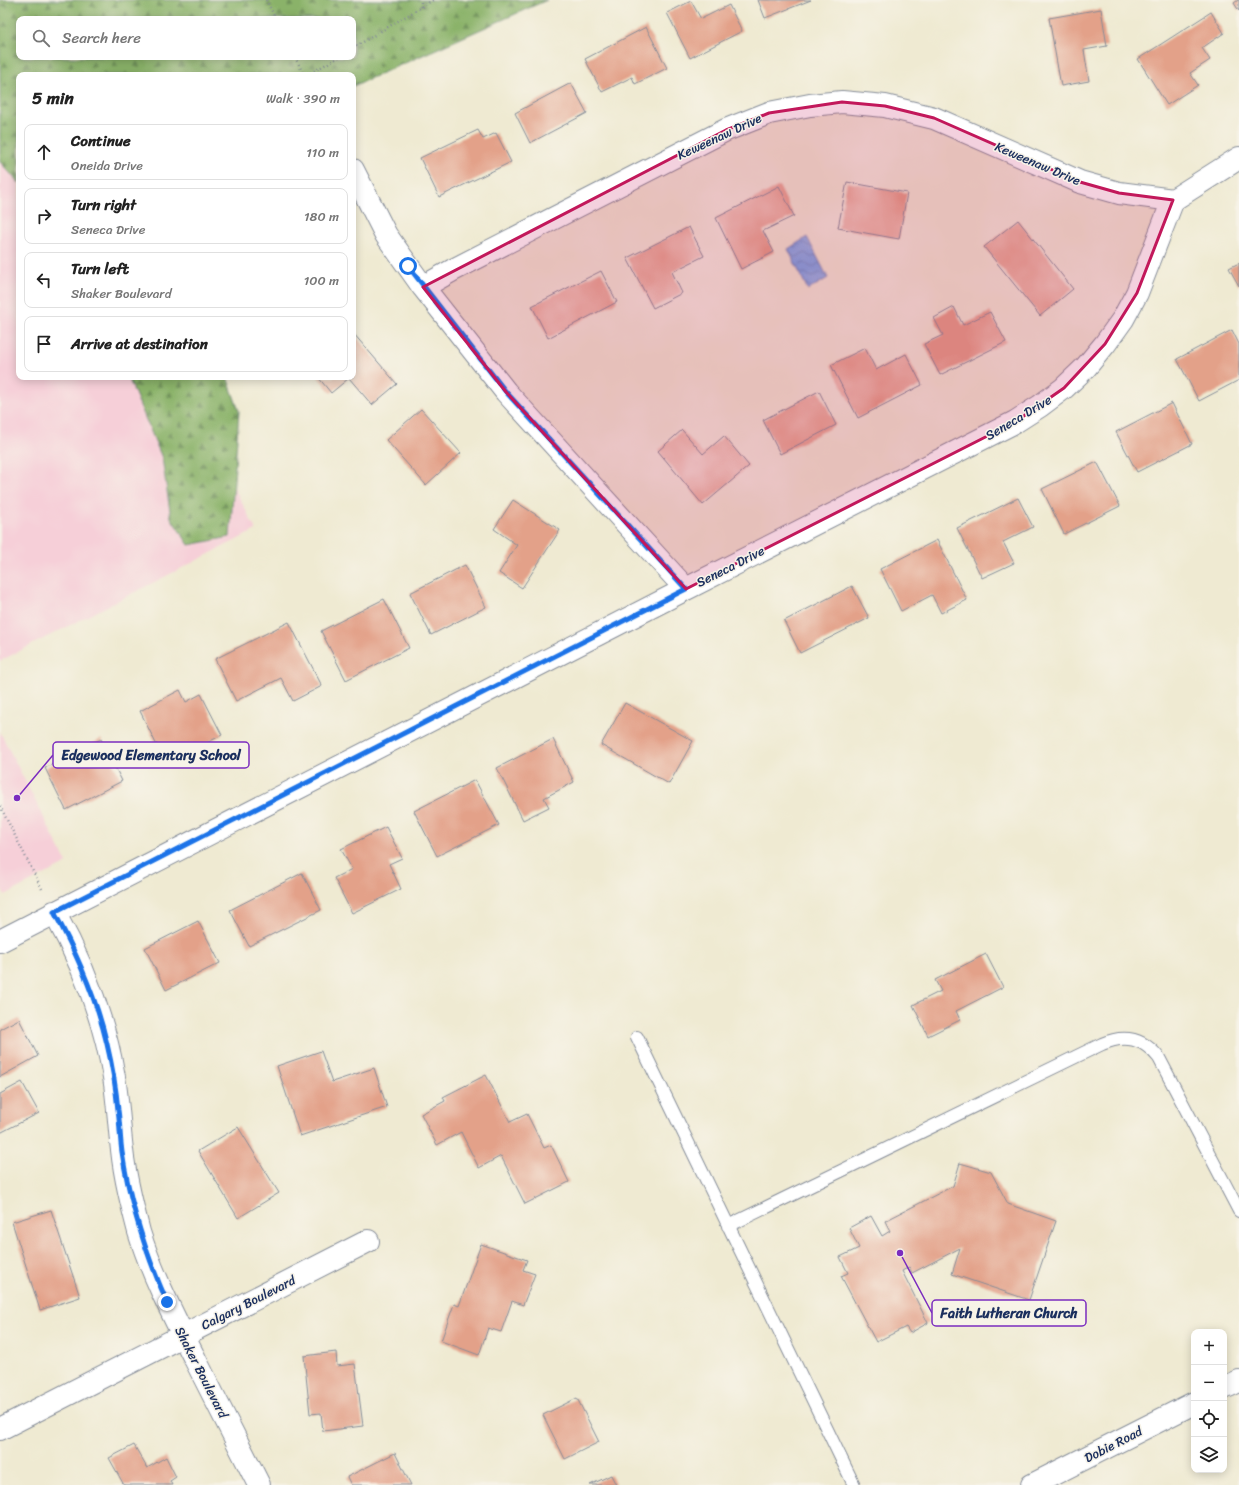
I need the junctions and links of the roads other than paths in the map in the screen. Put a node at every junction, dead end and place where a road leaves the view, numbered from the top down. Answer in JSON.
{"nodes":[{"id":1,"x":1239,"y":158,"type":"edge"},
{"id":2,"x":356,"y":176,"type":"edge"},
{"id":3,"x":1173,"y":200,"type":"junction"},
{"id":4,"x":423,"y":287,"type":"junction"},
{"id":5,"x":686,"y":589,"type":"junction"},
{"id":6,"x":54,"y":912,"type":"junction"},
{"id":7,"x":0,"y":941,"type":"edge"},
{"id":8,"x":637,"y":1037,"type":"dead end"},
{"id":9,"x":1239,"y":1211,"type":"edge"},
{"id":10,"x":728,"y":1226,"type":"junction"},
{"id":11,"x":368,"y":1241,"type":"dead end"},
{"id":12,"x":183,"y":1336,"type":"junction"},
{"id":13,"x":1239,"y":1381,"type":"edge"},
{"id":14,"x":1227,"y":1387,"type":"edge"},
{"id":15,"x":1191,"y":1405,"type":"edge"},
{"id":16,"x":0,"y":1429,"type":"edge"},
{"id":17,"x":259,"y":1485,"type":"edge"},
{"id":18,"x":854,"y":1485,"type":"edge"},
{"id":19,"x":1032,"y":1485,"type":"edge"}],
"edges":[{"from":1,"to":3,"type":"street"},
{"from":2,"to":4,"type":"street"},
{"from":3,"to":4,"type":"street","name":"Keweenaw Drive"},
{"from":3,"to":5,"type":"street","name":"Seneca Drive"},
{"from":4,"to":5,"type":"street"},
{"from":5,"to":6,"type":"street","name":"Seneca Drive"},
{"from":6,"to":7,"type":"street","name":"Seneca Drive"},
{"from":6,"to":12,"type":"street","name":"Shaker Boulevard"},
{"from":8,"to":10,"type":"lane"},
{"from":9,"to":10,"type":"lane"},
{"from":10,"to":18,"type":"lane"},
{"from":11,"to":12,"type":"street","name":"Calgary Boulevard"},
{"from":12,"to":16,"type":"street","name":"Calgary Boulevard"},
{"from":12,"to":17,"type":"street","name":"Shaker Boulevard"},
{"from":13,"to":14,"type":"street"},
{"from":15,"to":19,"type":"street","name":"Dobie Road"}]}
